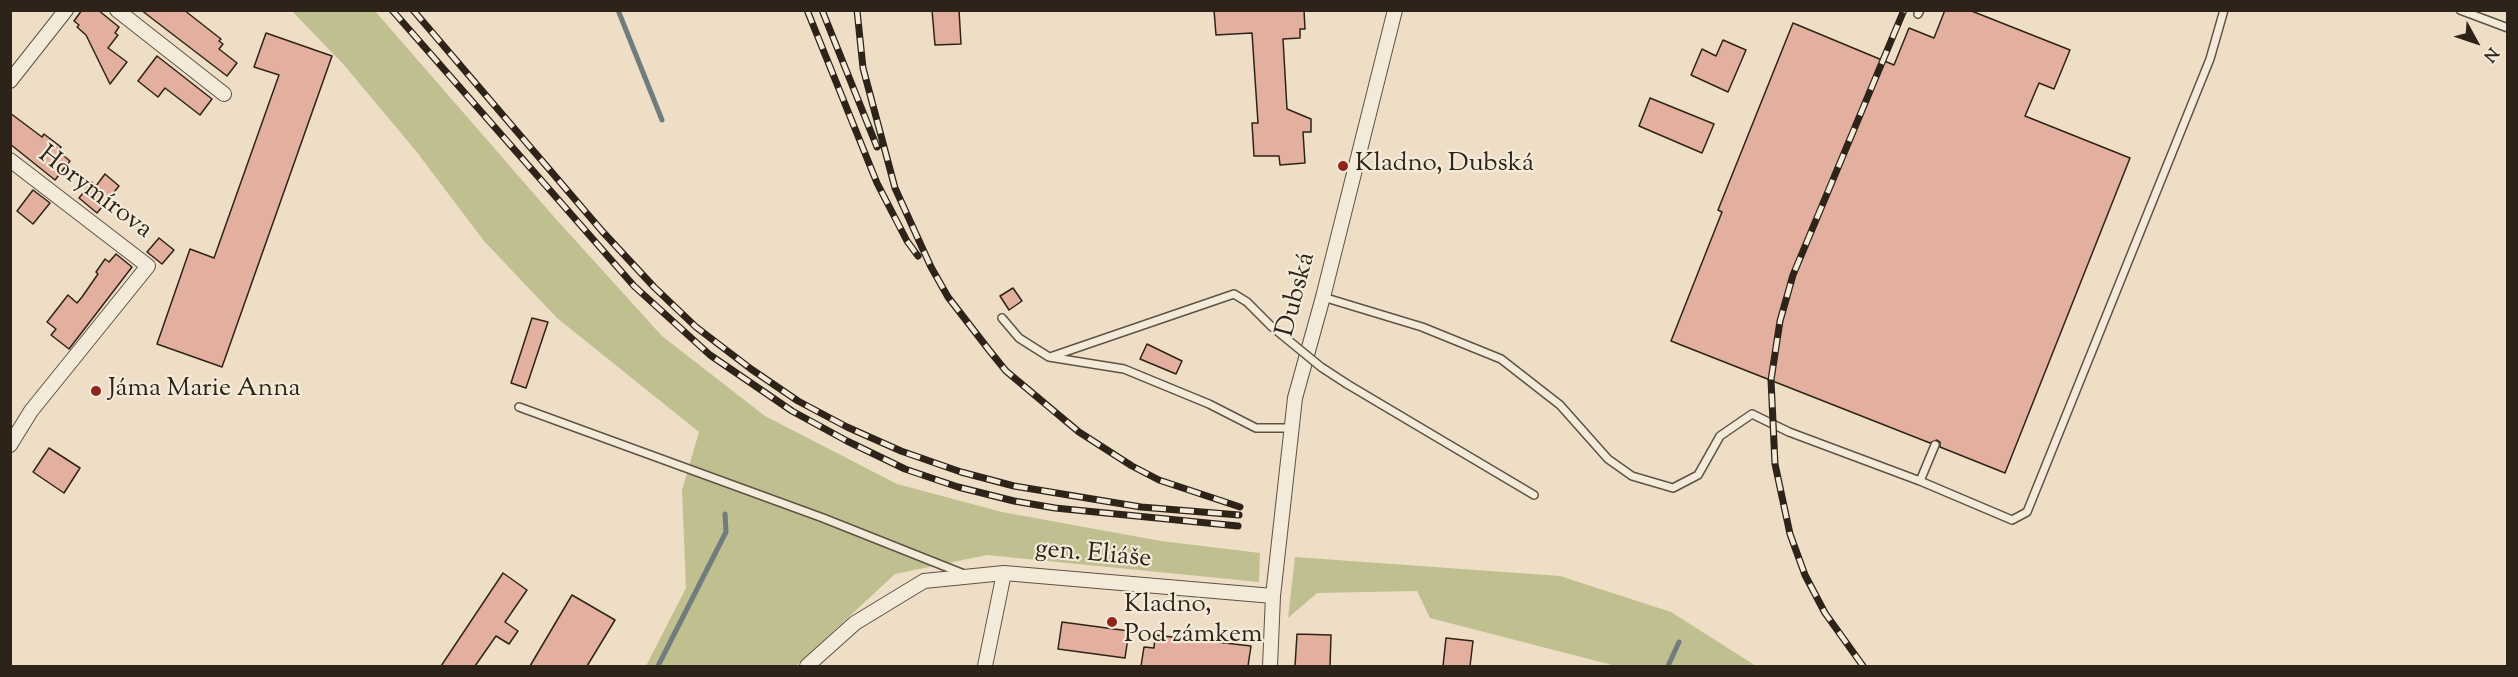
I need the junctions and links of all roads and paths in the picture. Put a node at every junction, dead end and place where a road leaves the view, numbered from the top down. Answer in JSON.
{"nodes":[{"id":1,"x":66,"y":10,"type":"edge"},
{"id":2,"x":117,"y":10,"type":"edge"},
{"id":3,"x":1395,"y":10,"type":"edge"},
{"id":4,"x":2224,"y":10,"type":"edge"},
{"id":5,"x":2464,"y":11,"type":"edge"},
{"id":6,"x":2508,"y":28,"type":"edge"},
{"id":7,"x":10,"y":81,"type":"edge"},
{"id":8,"x":224,"y":94,"type":"dead end"},
{"id":9,"x":10,"y":160,"type":"edge"},
{"id":10,"x":1323,"y":297,"type":"junction"},
{"id":11,"x":1002,"y":318,"type":"dead end"},
{"id":12,"x":1049,"y":357,"type":"junction"},
{"id":13,"x":519,"y":407,"type":"dead end"},
{"id":14,"x":1292,"y":428,"type":"junction"},
{"id":15,"x":10,"y":445,"type":"edge"},
{"id":16,"x":1935,"y":445,"type":"dead end"},
{"id":17,"x":1920,"y":481,"type":"junction"},
{"id":18,"x":1534,"y":495,"type":"dead end"},
{"id":19,"x":1004,"y":573,"type":"junction"},
{"id":20,"x":969,"y":576,"type":"junction"},
{"id":21,"x":1273,"y":596,"type":"junction"},
{"id":22,"x":807,"y":666,"type":"edge"},
{"id":23,"x":985,"y":666,"type":"edge"},
{"id":24,"x":1270,"y":666,"type":"edge"}],
"edges":[{"from":1,"to":7,"type":"street"},
{"from":2,"to":8,"type":"street"},
{"from":3,"to":10,"type":"street","name":"Dubská"},
{"from":4,"to":17,"type":"lane"},
{"from":5,"to":6,"type":"lane"},
{"from":9,"to":15,"type":"street","name":"Horymírova"},
{"from":10,"to":14,"type":"street","name":"Dubská"},
{"from":10,"to":17,"type":"lane"},
{"from":11,"to":12,"type":"lane"},
{"from":12,"to":14,"type":"lane"},
{"from":12,"to":18,"type":"lane","bridge":true},
{"from":13,"to":20,"type":"lane"},
{"from":14,"to":21,"type":"street","name":"Dubská"},
{"from":16,"to":17,"type":"lane"},
{"from":19,"to":20,"type":"street"},
{"from":19,"to":21,"type":"street","name":"gen. Eliáše"},
{"from":19,"to":23,"type":"street","name":"gen. Eliáše"},
{"from":20,"to":22,"type":"street"},
{"from":21,"to":24,"type":"street","name":"Dubská"}]}
